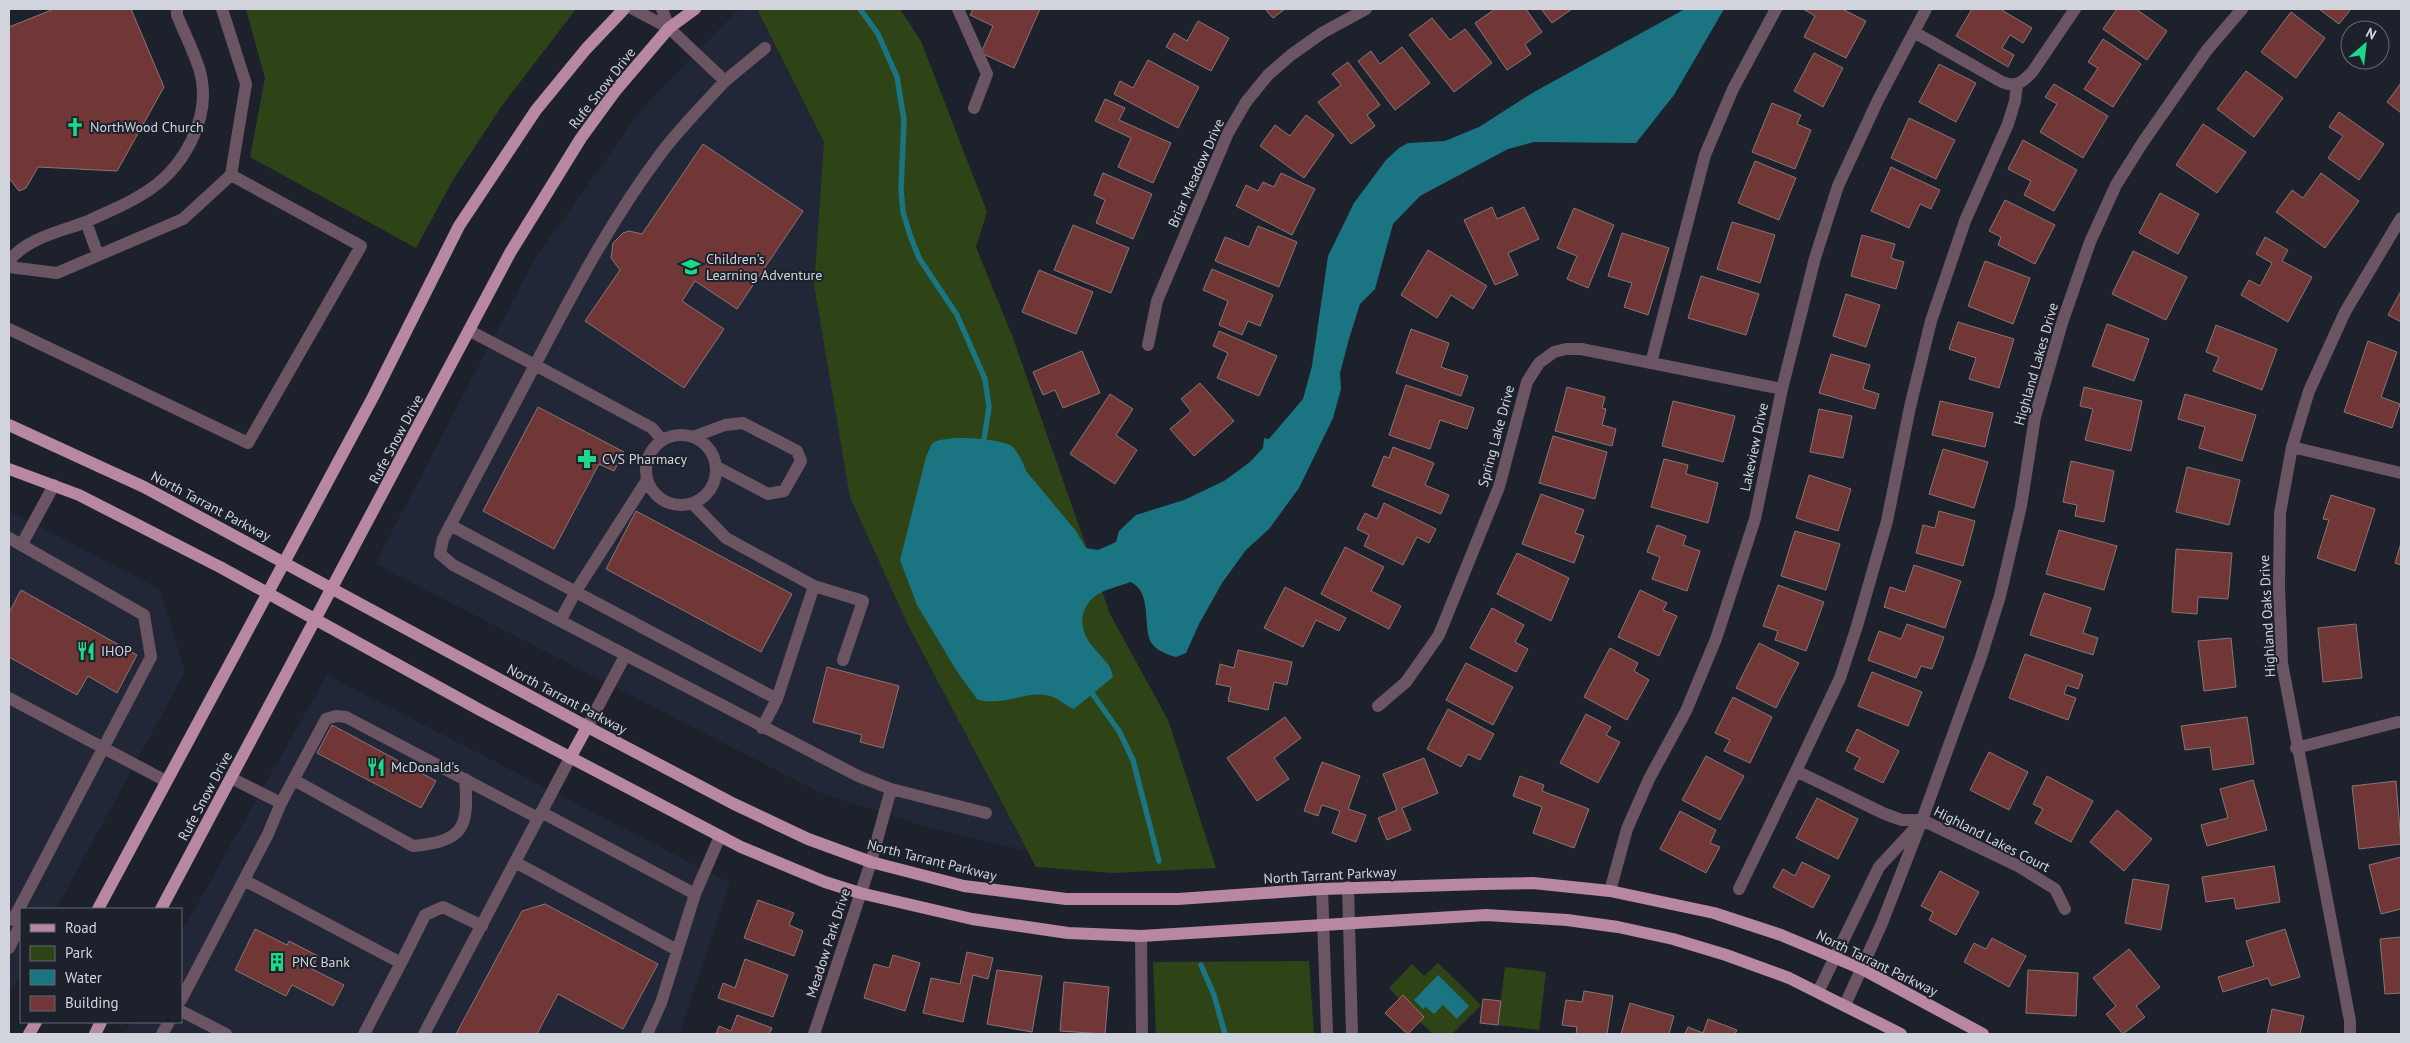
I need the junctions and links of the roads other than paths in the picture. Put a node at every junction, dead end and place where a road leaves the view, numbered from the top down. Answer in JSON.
{"nodes":[{"id":1,"x":177,"y":9,"type":"edge"},
{"id":2,"x":222,"y":9,"type":"edge"},
{"id":3,"x":624,"y":9,"type":"edge"},
{"id":4,"x":633,"y":9,"type":"edge"},
{"id":5,"x":662,"y":9,"type":"edge"},
{"id":6,"x":695,"y":9,"type":"edge"},
{"id":7,"x":958,"y":9,"type":"edge"},
{"id":8,"x":1366,"y":9,"type":"edge"},
{"id":9,"x":1776,"y":9,"type":"edge"},
{"id":10,"x":1926,"y":9,"type":"edge"},
{"id":11,"x":2075,"y":9,"type":"edge"},
{"id":12,"x":2242,"y":9,"type":"edge"},
{"id":13,"x":670,"y":28,"type":"junction"},
{"id":14,"x":1914,"y":32,"type":"junction"},
{"id":15,"x":765,"y":48,"type":"dead end"},
{"id":16,"x":725,"y":80,"type":"junction"},
{"id":17,"x":2017,"y":85,"type":"junction"},
{"id":18,"x":974,"y":108,"type":"dead end"},
{"id":19,"x":231,"y":175,"type":"junction"},
{"id":20,"x":2401,"y":218,"type":"edge"},
{"id":21,"x":86,"y":222,"type":"junction"},
{"id":22,"x":98,"y":255,"type":"junction"},
{"id":23,"x":9,"y":260,"type":"edge"},
{"id":24,"x":9,"y":267,"type":"edge"},
{"id":25,"x":9,"y":329,"type":"edge"},
{"id":26,"x":470,"y":331,"type":"junction"},
{"id":27,"x":1148,"y":345,"type":"dead end"},
{"id":28,"x":1651,"y":363,"type":"junction"},
{"id":29,"x":535,"y":364,"type":"junction"},
{"id":30,"x":1782,"y":389,"type":"junction"},
{"id":31,"x":9,"y":425,"type":"edge"},
{"id":32,"x":693,"y":437,"type":"junction"},
{"id":33,"x":662,"y":440,"type":"junction"},
{"id":34,"x":2292,"y":447,"type":"junction"},
{"id":35,"x":717,"y":467,"type":"junction"},
{"id":36,"x":9,"y":469,"type":"edge"},
{"id":37,"x":2401,"y":473,"type":"edge"},
{"id":38,"x":647,"y":480,"type":"junction"},
{"id":39,"x":54,"y":486,"type":"junction"},
{"id":40,"x":694,"y":504,"type":"junction"},
{"id":41,"x":450,"y":525,"type":"junction"},
{"id":42,"x":9,"y":538,"type":"edge"},
{"id":43,"x":22,"y":544,"type":"junction"},
{"id":44,"x":284,"y":562,"type":"junction"},
{"id":45,"x":814,"y":586,"type":"junction"},
{"id":46,"x":333,"y":588,"type":"junction"},
{"id":47,"x":576,"y":591,"type":"junction"},
{"id":48,"x":267,"y":594,"type":"junction"},
{"id":49,"x":315,"y":621,"type":"junction"},
{"id":50,"x":560,"y":621,"type":"junction"},
{"id":51,"x":625,"y":656,"type":"junction"},
{"id":52,"x":843,"y":660,"type":"dead end"},
{"id":53,"x":9,"y":698,"type":"edge"},
{"id":54,"x":777,"y":699,"type":"junction"},
{"id":55,"x":1378,"y":706,"type":"dead end"},
{"id":56,"x":2398,"y":722,"type":"dead end"},
{"id":57,"x":587,"y":727,"type":"junction"},
{"id":58,"x":762,"y":728,"type":"junction"},
{"id":59,"x":103,"y":748,"type":"junction"},
{"id":60,"x":2296,"y":748,"type":"junction"},
{"id":61,"x":570,"y":758,"type":"junction"},
{"id":62,"x":1796,"y":771,"type":"junction"},
{"id":63,"x":231,"y":778,"type":"junction"},
{"id":64,"x":465,"y":779,"type":"junction"},
{"id":65,"x":294,"y":780,"type":"junction"},
{"id":66,"x":166,"y":781,"type":"junction"},
{"id":67,"x":891,"y":789,"type":"junction"},
{"id":68,"x":281,"y":803,"type":"junction"},
{"id":69,"x":986,"y":812,"type":"dead end"},
{"id":70,"x":540,"y":815,"type":"junction"},
{"id":71,"x":1922,"y":820,"type":"junction"},
{"id":72,"x":720,"y":836,"type":"junction"},
{"id":73,"x":515,"y":862,"type":"junction"},
{"id":74,"x":870,"y":862,"type":"junction"},
{"id":75,"x":244,"y":880,"type":"junction"},
{"id":76,"x":1348,"y":888,"type":"junction"},
{"id":77,"x":1322,"y":889,"type":"junction"},
{"id":78,"x":1738,"y":889,"type":"dead end"},
{"id":79,"x":1610,"y":891,"type":"junction"},
{"id":80,"x":860,"y":893,"type":"junction"},
{"id":81,"x":695,"y":894,"type":"junction"},
{"id":82,"x":99,"y":908,"type":"edge"},
{"id":83,"x":162,"y":908,"type":"edge"},
{"id":84,"x":2065,"y":909,"type":"dead end"},
{"id":85,"x":11,"y":919,"type":"edge"},
{"id":86,"x":1348,"y":923,"type":"junction"},
{"id":87,"x":1323,"y":924,"type":"junction"},
{"id":88,"x":20,"y":926,"type":"edge"},
{"id":89,"x":482,"y":926,"type":"junction"},
{"id":90,"x":1141,"y":936,"type":"junction"},
{"id":91,"x":9,"y":948,"type":"edge"},
{"id":92,"x":678,"y":950,"type":"junction"},
{"id":93,"x":1835,"y":957,"type":"junction"},
{"id":94,"x":400,"y":963,"type":"junction"},
{"id":95,"x":1862,"y":969,"type":"junction"},
{"id":96,"x":1818,"y":992,"type":"junction"},
{"id":97,"x":182,"y":998,"type":"edge"},
{"id":98,"x":1845,"y":1005,"type":"junction"},
{"id":99,"x":182,"y":1012,"type":"edge"},
{"id":100,"x":100,"y":1023,"type":"edge"},
{"id":101,"x":168,"y":1023,"type":"edge"},
{"id":102,"x":94,"y":1034,"type":"edge"},
{"id":103,"x":162,"y":1034,"type":"edge"},
{"id":104,"x":226,"y":1034,"type":"edge"},
{"id":105,"x":364,"y":1034,"type":"edge"},
{"id":106,"x":424,"y":1034,"type":"edge"},
{"id":107,"x":647,"y":1034,"type":"edge"},
{"id":108,"x":817,"y":1034,"type":"edge"},
{"id":109,"x":1142,"y":1034,"type":"edge"},
{"id":110,"x":1327,"y":1034,"type":"edge"},
{"id":111,"x":1352,"y":1034,"type":"edge"},
{"id":112,"x":1901,"y":1034,"type":"edge"},
{"id":113,"x":1983,"y":1034,"type":"edge"},
{"id":114,"x":2350,"y":1034,"type":"edge"}],
"edges":[{"from":1,"to":21,"type":"street"},
{"from":2,"to":19,"type":"street"},
{"from":3,"to":44,"type":"main road"},
{"from":4,"to":13,"type":"street"},
{"from":5,"to":13,"type":"street"},
{"from":6,"to":13,"type":"main road","name":"Rufe Snow Drive"},
{"from":7,"to":18,"type":"street"},
{"from":8,"to":27,"type":"street","name":"Briar Meadow Drive"},
{"from":9,"to":28,"type":"street"},
{"from":10,"to":14,"type":"street","name":"Lakeview Drive"},
{"from":11,"to":17,"type":"street"},
{"from":12,"to":71,"type":"street","name":"Highland Lakes Drive"},
{"from":13,"to":16,"type":"street"},
{"from":13,"to":26,"type":"main road","name":"Rufe Snow Drive"},
{"from":14,"to":17,"type":"street"},
{"from":14,"to":30,"type":"street","name":"Lakeview Drive"},
{"from":15,"to":16,"type":"street"},
{"from":16,"to":29,"type":"street"},
{"from":17,"to":62,"type":"street"},
{"from":19,"to":22,"type":"street"},
{"from":19,"to":25,"type":"street"},
{"from":20,"to":34,"type":"street","name":"Highland Oaks Drive"},
{"from":21,"to":22,"type":"street"},
{"from":21,"to":23,"type":"street"},
{"from":22,"to":24,"type":"street"},
{"from":26,"to":29,"type":"street"},
{"from":26,"to":46,"type":"main road","name":"Rufe Snow Drive"},
{"from":28,"to":30,"type":"street","name":"Spring Lake Drive"},
{"from":28,"to":55,"type":"street","name":"Spring Lake Drive"},
{"from":29,"to":33,"type":"street"},
{"from":29,"to":41,"type":"street"},
{"from":30,"to":79,"type":"street","name":"Lakeview Drive"},
{"from":31,"to":44,"type":"main road","name":"North Tarrant Parkway"},
{"from":32,"to":33,"type":"street"},
{"from":32,"to":35,"type":"street"},
{"from":32,"to":35,"type":"street"},
{"from":33,"to":38,"type":"street"},
{"from":34,"to":37,"type":"street"},
{"from":34,"to":60,"type":"street","name":"Highland Oaks Drive"},
{"from":35,"to":40,"type":"street"},
{"from":36,"to":39,"type":"main road"},
{"from":38,"to":40,"type":"street"},
{"from":38,"to":47,"type":"street"},
{"from":39,"to":43,"type":"street"},
{"from":39,"to":48,"type":"main road"},
{"from":40,"to":45,"type":"street"},
{"from":41,"to":47,"type":"street"},
{"from":41,"to":50,"type":"street"},
{"from":42,"to":43,"type":"street"},
{"from":43,"to":59,"type":"street"},
{"from":44,"to":46,"type":"main road","name":"North Tarrant Parkway"},
{"from":44,"to":48,"type":"main road"},
{"from":45,"to":52,"type":"street"},
{"from":45,"to":54,"type":"street"},
{"from":46,"to":49,"type":"main road","name":"Rufe Snow Drive"},
{"from":46,"to":57,"type":"main road","name":"North Tarrant Parkway"},
{"from":47,"to":50,"type":"street"},
{"from":47,"to":54,"type":"street"},
{"from":48,"to":49,"type":"main road"},
{"from":48,"to":66,"type":"main road"},
{"from":49,"to":61,"type":"main road"},
{"from":49,"to":63,"type":"main road","name":"Rufe Snow Drive"},
{"from":50,"to":51,"type":"street"},
{"from":51,"to":57,"type":"street"},
{"from":51,"to":58,"type":"street"},
{"from":53,"to":59,"type":"street"},
{"from":54,"to":58,"type":"street"},
{"from":56,"to":60,"type":"street"},
{"from":57,"to":61,"type":"main road"},
{"from":57,"to":74,"type":"main road","name":"North Tarrant Parkway"},
{"from":58,"to":67,"type":"street"},
{"from":59,"to":66,"type":"street"},
{"from":59,"to":85,"type":"street"},
{"from":60,"to":114,"type":"street","name":"Highland Oaks Drive"},
{"from":61,"to":70,"type":"street"},
{"from":61,"to":72,"type":"main road"},
{"from":62,"to":71,"type":"street"},
{"from":62,"to":78,"type":"street"},
{"from":63,"to":68,"type":"street"},
{"from":63,"to":83,"type":"main road","name":"Rufe Snow Drive"},
{"from":64,"to":65,"type":"street"},
{"from":64,"to":65,"type":"street"},
{"from":64,"to":70,"type":"street"},
{"from":65,"to":68,"type":"street"},
{"from":66,"to":82,"type":"main road"},
{"from":67,"to":69,"type":"street"},
{"from":67,"to":74,"type":"street","name":"Meadow Park Drive"},
{"from":68,"to":75,"type":"street"},
{"from":70,"to":73,"type":"street"},
{"from":70,"to":81,"type":"street"},
{"from":71,"to":84,"type":"street","name":"Highland Lakes Court"},
{"from":71,"to":93,"type":"street","name":"Highland Lakes Drive"},
{"from":71,"to":95,"type":"street","name":"Highland Lakes Drive"},
{"from":72,"to":80,"type":"main road"},
{"from":72,"to":81,"type":"street"},
{"from":73,"to":89,"type":"street"},
{"from":73,"to":92,"type":"street"},
{"from":74,"to":77,"type":"main road","name":"North Tarrant Parkway"},
{"from":74,"to":80,"type":"street","name":"Meadow Park Drive"},
{"from":75,"to":94,"type":"street"},
{"from":75,"to":97,"type":"street"},
{"from":76,"to":77,"type":"main road","name":"North Tarrant Parkway"},
{"from":76,"to":79,"type":"main road","name":"North Tarrant Parkway"},
{"from":76,"to":86,"type":"street"},
{"from":77,"to":87,"type":"street"},
{"from":79,"to":93,"type":"main road","name":"North Tarrant Parkway"},
{"from":80,"to":90,"type":"main road"},
{"from":80,"to":108,"type":"street","name":"Meadow Park Drive"},
{"from":81,"to":92,"type":"street"},
{"from":86,"to":87,"type":"main road"},
{"from":86,"to":96,"type":"main road"},
{"from":86,"to":111,"type":"street"},
{"from":87,"to":90,"type":"main road"},
{"from":87,"to":110,"type":"street"},
{"from":88,"to":91,"type":"street"},
{"from":89,"to":94,"type":"street"},
{"from":89,"to":106,"type":"street"},
{"from":90,"to":109,"type":"street"},
{"from":92,"to":107,"type":"street"},
{"from":93,"to":95,"type":"main road","name":"North Tarrant Parkway"},
{"from":93,"to":96,"type":"street","name":"Highland Lakes Drive"},
{"from":94,"to":105,"type":"street"},
{"from":95,"to":98,"type":"street","name":"Highland Lakes Drive"},
{"from":95,"to":113,"type":"main road","name":"North Tarrant Parkway"},
{"from":96,"to":98,"type":"main road"},
{"from":98,"to":112,"type":"main road"},
{"from":99,"to":104,"type":"street"},
{"from":100,"to":102,"type":"main road"},
{"from":101,"to":103,"type":"street"}]}
